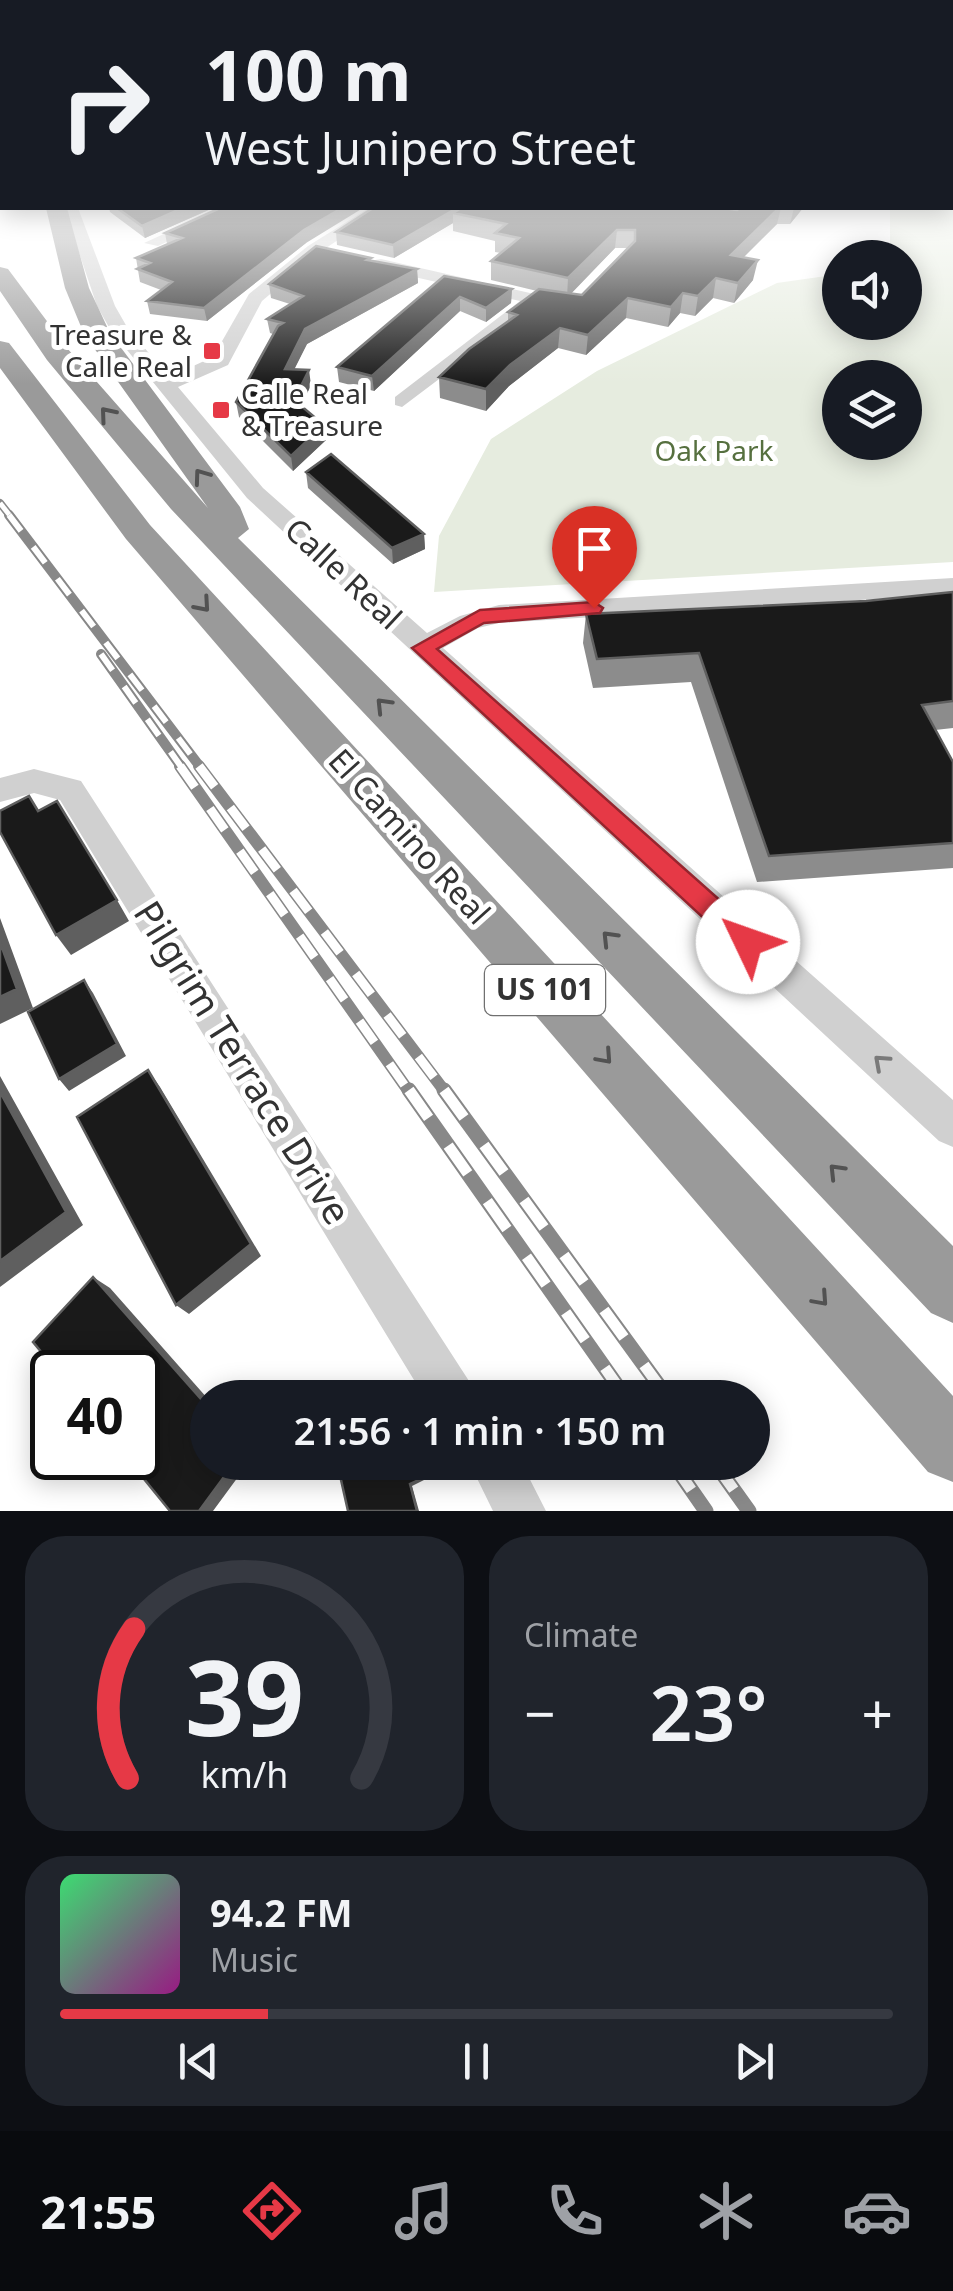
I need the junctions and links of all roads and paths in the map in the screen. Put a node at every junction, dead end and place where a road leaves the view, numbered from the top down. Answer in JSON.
{"nodes":[{"id":1,"x":65,"y":243,"type":"edge"},
{"id":2,"x":83,"y":243,"type":"edge"},
{"id":3,"x":324,"y":243,"type":"edge"},
{"id":4,"x":314,"y":249,"type":"junction"},
{"id":5,"x":347,"y":256,"type":"edge"},
{"id":6,"x":366,"y":260,"type":"edge"},
{"id":7,"x":0,"y":274,"type":"edge"},
{"id":8,"x":585,"y":294,"type":"edge"},
{"id":9,"x":534,"y":299,"type":"junction"},
{"id":10,"x":0,"y":348,"type":"edge"},
{"id":11,"x":0,"y":384,"type":"edge"},
{"id":12,"x":164,"y":385,"type":"junction"},
{"id":13,"x":402,"y":401,"type":"dead end"},
{"id":14,"x":138,"y":532,"type":"junction"},
{"id":15,"x":244,"y":563,"type":"junction"},
{"id":16,"x":953,"y":586,"type":"edge"},
{"id":17,"x":423,"y":648,"type":"junction"},
{"id":18,"x":0,"y":790,"type":"edge"},
{"id":19,"x":953,"y":1128,"type":"edge"},
{"id":20,"x":953,"y":1291,"type":"edge"},
{"id":21,"x":441,"y":1380,"type":"edge"},
{"id":22,"x":953,"y":1447,"type":"edge"},
{"id":23,"x":503,"y":1480,"type":"edge"},
{"id":24,"x":521,"y":1511,"type":"edge"}],
"edges":[{"from":15,"to":1,"type":"highway","one_way":true},
{"from":2,"to":12,"type":"street","name":"Calle Real"},
{"from":3,"to":4,"type":"street"},
{"from":4,"to":5,"type":"street"},
{"from":4,"to":12,"type":"street"},
{"from":6,"to":9,"type":"street"},
{"from":15,"to":7,"type":"highway","number":"US 101","one_way":true},
{"from":8,"to":9,"type":"street"},
{"from":9,"to":13,"type":"street"},
{"from":10,"to":14,"type":"highway","name":"El Camino Real","number":"US 101"},
{"from":11,"to":14,"type":"highway"},
{"from":12,"to":17,"type":"street","name":"Calle Real"},
{"from":14,"to":22,"type":"highway","name":"El Camino Real","number":"US 101","one_way":true},
{"from":20,"to":15,"type":"highway","number":"US 101","one_way":true},
{"from":16,"to":17,"type":"street"},
{"from":19,"to":17,"type":"street","name":"Calle Real","one_way":true},
{"from":18,"to":21,"type":"street","name":"Pilgrim Terrace Drive"},
{"from":23,"to":24,"type":"street"}]}
